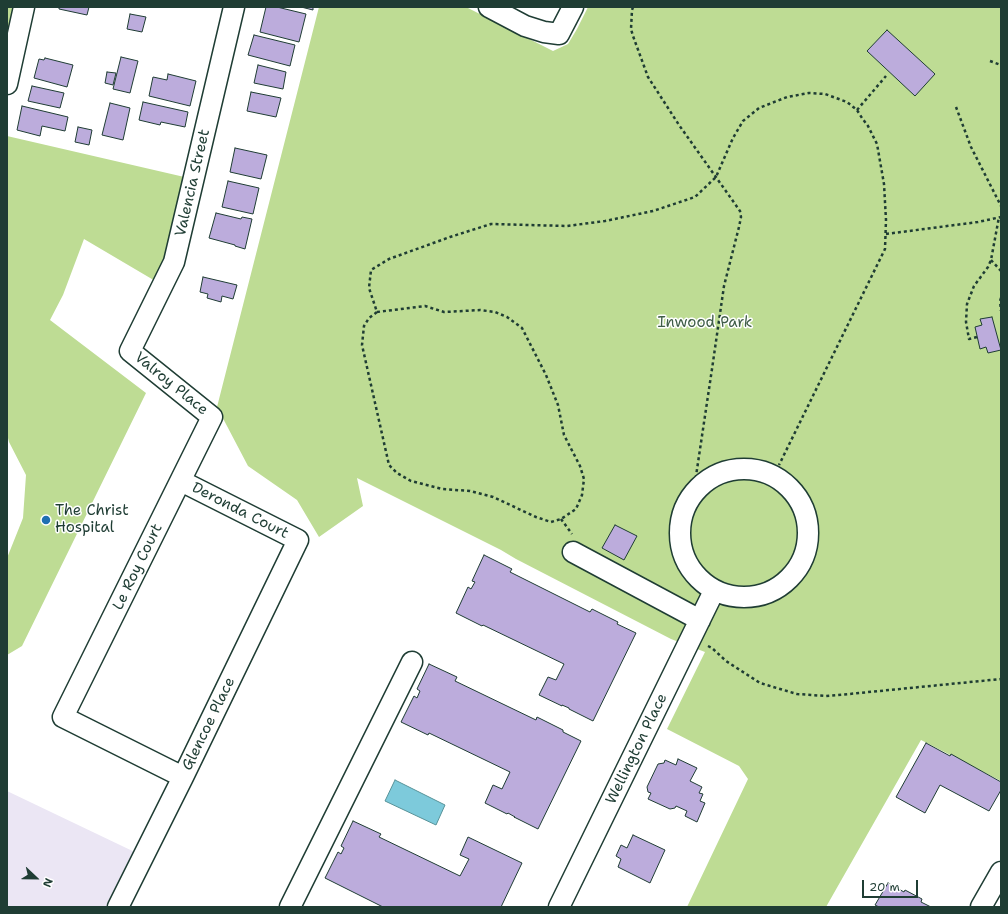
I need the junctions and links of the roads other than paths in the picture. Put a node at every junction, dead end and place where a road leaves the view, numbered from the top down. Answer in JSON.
{"nodes":[{"id":1,"x":24,"y":7,"type":"edge"},
{"id":2,"x":234,"y":7,"type":"edge"},
{"id":3,"x":489,"y":7,"type":"edge"},
{"id":4,"x":573,"y":7,"type":"edge"},
{"id":5,"x":7,"y":84,"type":"edge"},
{"id":6,"x":130,"y":351,"type":"joint"},
{"id":7,"x":212,"y":417,"type":"joint"},
{"id":8,"x":181,"y":481,"type":"junction"},
{"id":9,"x":298,"y":540,"type":"joint"},
{"id":10,"x":573,"y":544,"type":"road end"},
{"id":11,"x":714,"y":591,"type":"junction"},
{"id":12,"x":700,"y":620,"type":"junction"},
{"id":13,"x":412,"y":662,"type":"dead end"},
{"id":14,"x":183,"y":777,"type":"junction"},
{"id":15,"x":1001,"y":872,"type":"edge"},
{"id":16,"x":118,"y":907,"type":"edge"},
{"id":17,"x":290,"y":907,"type":"edge"},
{"id":18,"x":559,"y":907,"type":"edge"},
{"id":19,"x":981,"y":907,"type":"edge"}],
"edges":[{"from":1,"to":5,"type":"street"},
{"from":2,"to":6,"type":"street","name":"Valencia Street"},
{"from":3,"to":4,"type":"street"},
{"from":6,"to":7,"type":"street","name":"Valroy Place"},
{"from":7,"to":8,"type":"street","name":"Le Roy Court"},
{"from":8,"to":9,"type":"street","name":"Deronda Court"},
{"from":8,"to":14,"type":"street","name":"Le Roy Court"},
{"from":9,"to":14,"type":"street","name":"Glencoe Place"},
{"from":10,"to":12,"type":"street"},
{"from":11,"to":11,"type":"street"},
{"from":11,"to":12,"type":"street","name":"Wellington Place"},
{"from":12,"to":18,"type":"street","name":"Wellington Place"},
{"from":13,"to":17,"type":"street"},
{"from":14,"to":16,"type":"street","name":"Glencoe Place"},
{"from":15,"to":19,"type":"street"}]}
